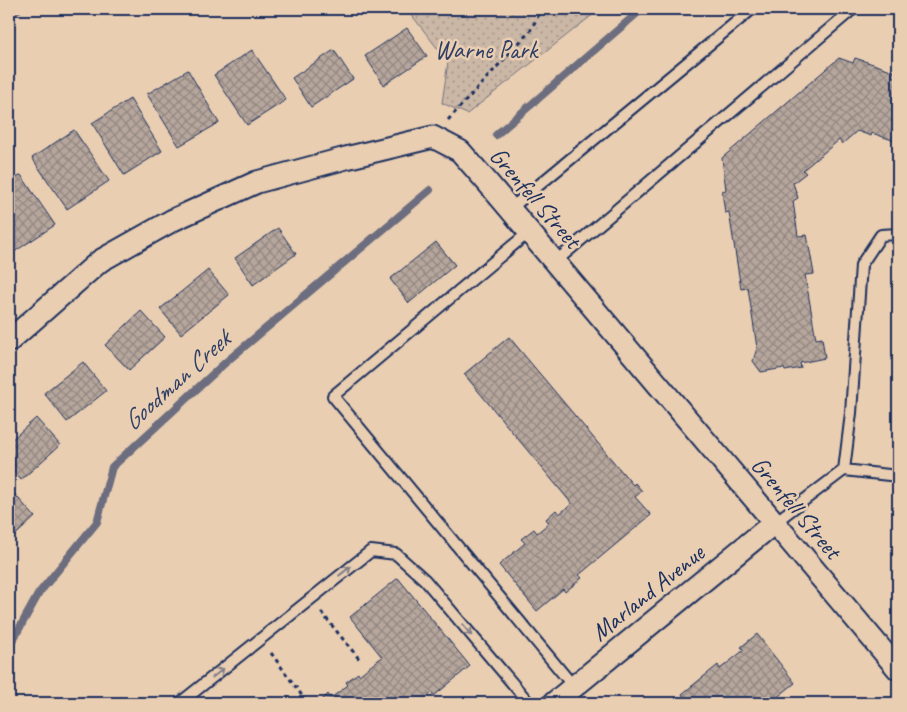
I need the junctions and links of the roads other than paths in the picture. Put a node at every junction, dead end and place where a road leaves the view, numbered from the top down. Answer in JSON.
{"nodes":[{"id":1,"x":752,"y":9,"type":"edge"},
{"id":2,"x":853,"y":9,"type":"edge"},
{"id":3,"x":510,"y":209,"type":"junction"},
{"id":4,"x":529,"y":232,"type":"junction"},
{"id":5,"x":898,"y":234,"type":"edge"},
{"id":6,"x":555,"y":262,"type":"junction"},
{"id":7,"x":9,"y":341,"type":"edge"},
{"id":8,"x":844,"y":470,"type":"junction"},
{"id":9,"x":898,"y":476,"type":"edge"},
{"id":10,"x":774,"y":523,"type":"junction"},
{"id":11,"x":898,"y":669,"type":"edge"},
{"id":12,"x":574,"y":688,"type":"junction"},
{"id":13,"x":180,"y":703,"type":"edge"},
{"id":14,"x":529,"y":703,"type":"edge"},
{"id":15,"x":554,"y":703,"type":"edge"}],
"edges":[{"from":1,"to":3,"type":"lane"},
{"from":2,"to":6,"type":"lane"},
{"from":3,"to":4,"type":"street","name":"Grenfell Street"},
{"from":3,"to":7,"type":"street","name":"Grenfell Street"},
{"from":4,"to":6,"type":"street","name":"Grenfell Street"},
{"from":4,"to":12,"type":"lane"},
{"from":5,"to":8,"type":"lane"},
{"from":6,"to":10,"type":"street","name":"Grenfell Street"},
{"from":8,"to":9,"type":"lane"},
{"from":8,"to":10,"type":"lane"},
{"from":10,"to":11,"type":"street","name":"Grenfell Street"},
{"from":10,"to":12,"type":"street","name":"Marland Avenue"},
{"from":12,"to":15,"type":"street","name":"Marland Avenue"},
{"from":13,"to":14,"type":"lane","one_way":true}]}
